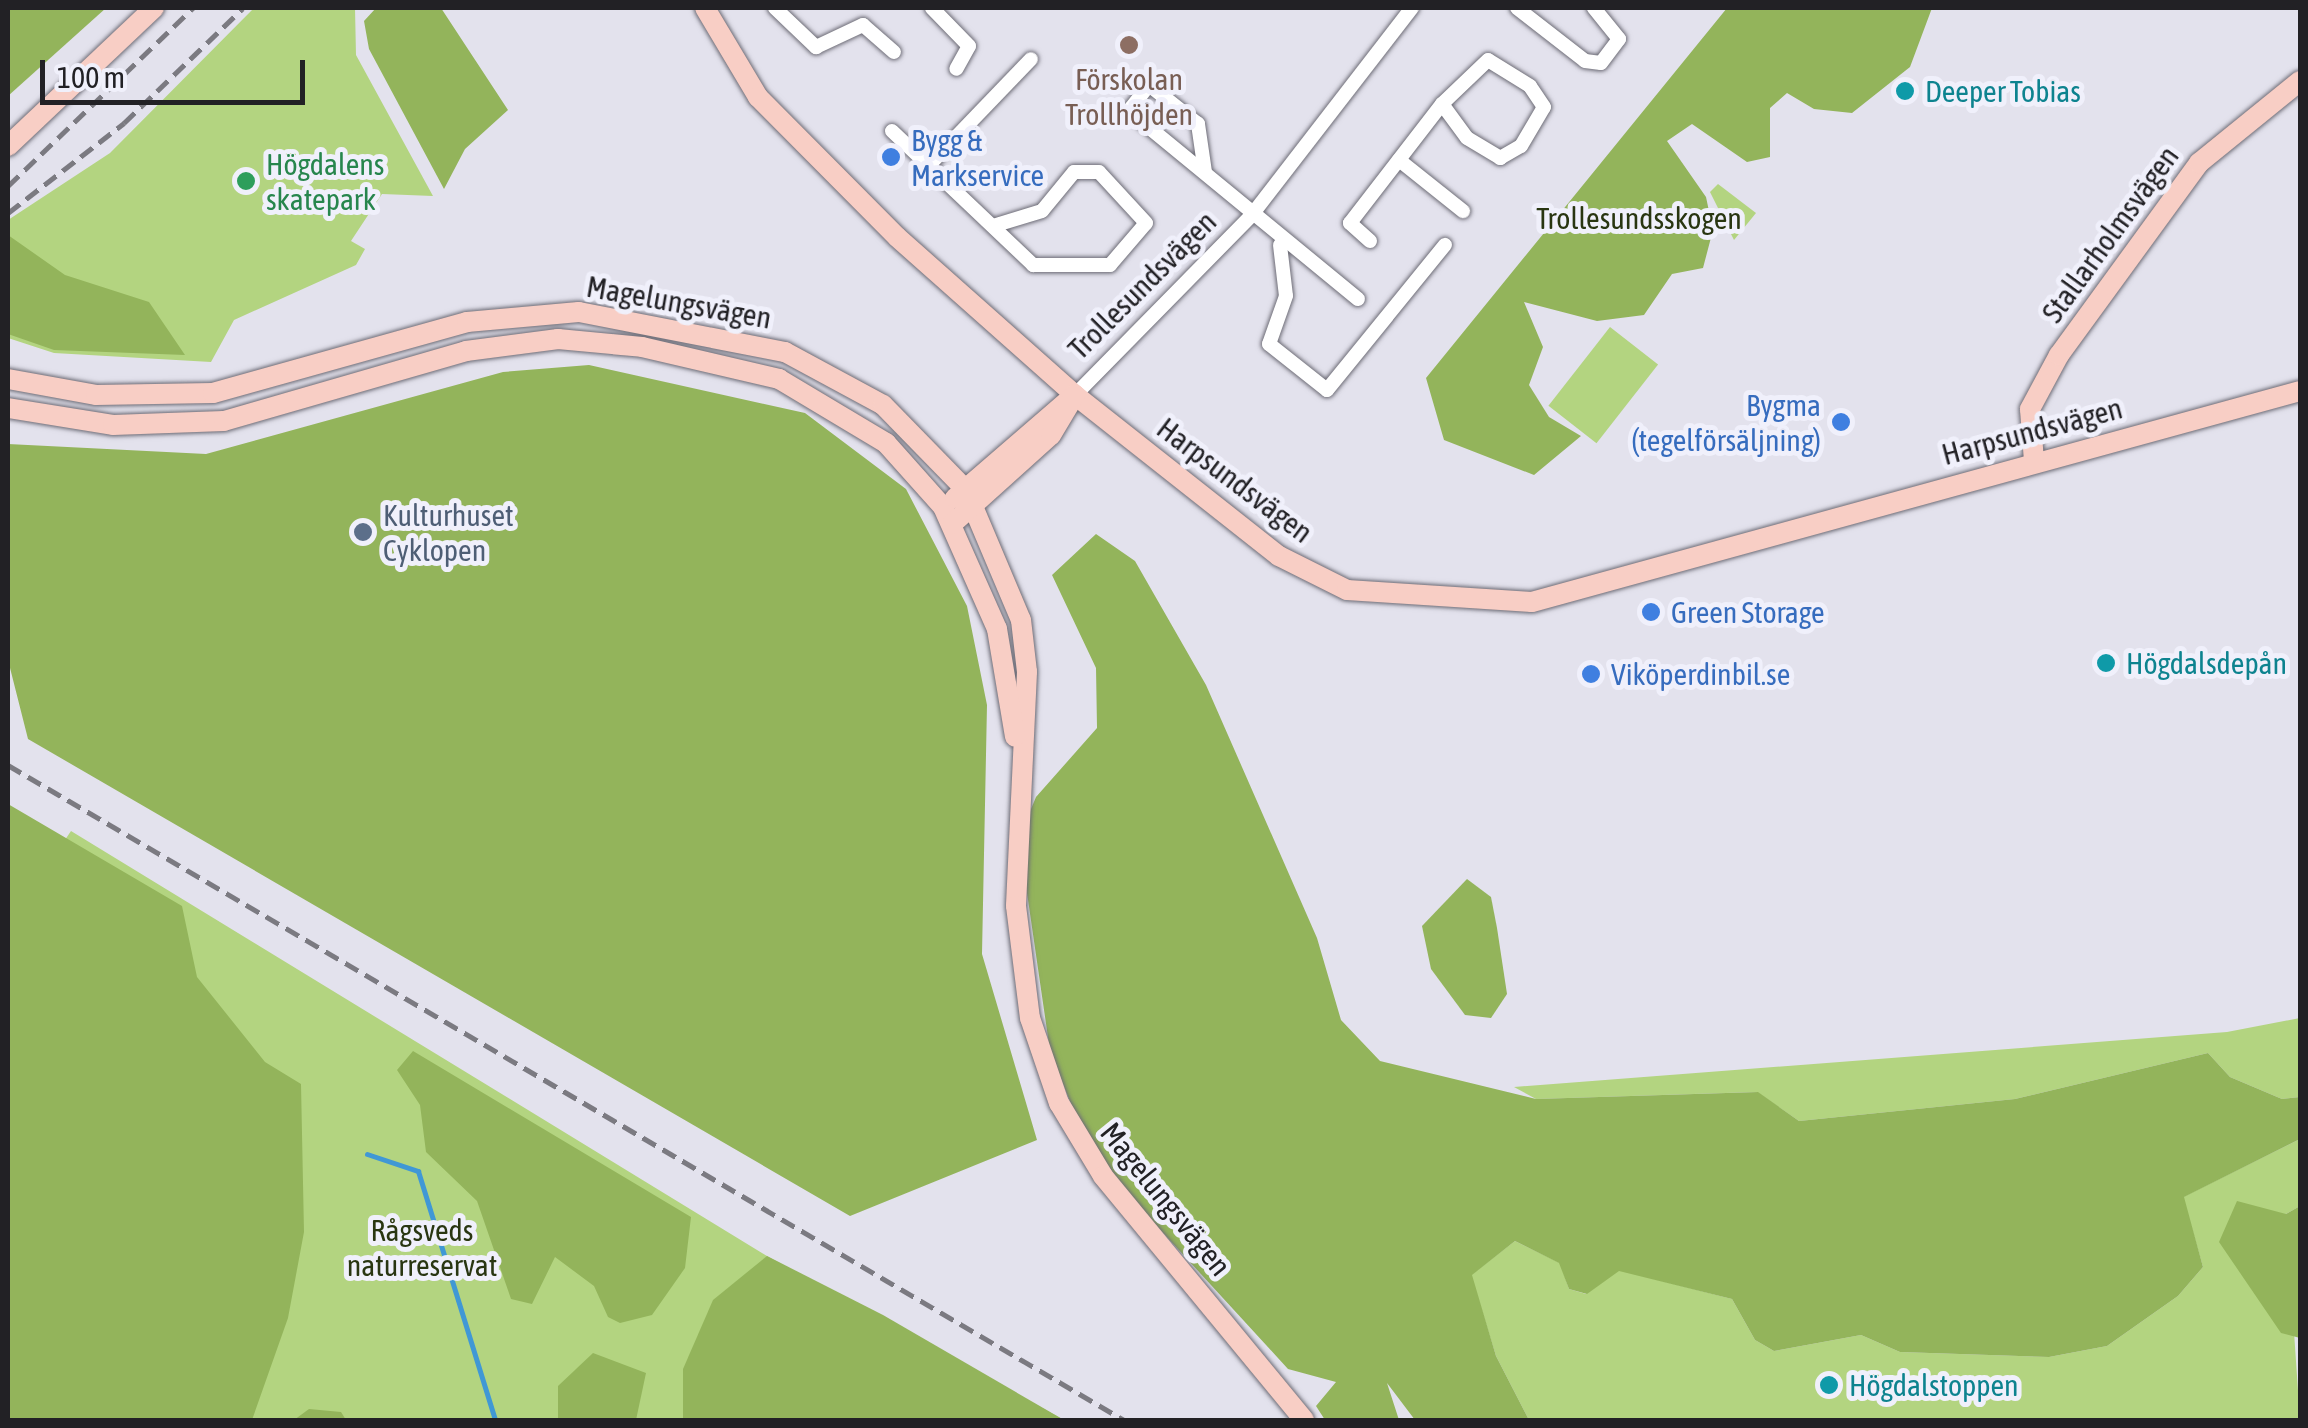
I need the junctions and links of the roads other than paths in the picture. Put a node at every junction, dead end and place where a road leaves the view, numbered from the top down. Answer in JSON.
{"nodes":[{"id":1,"x":154,"y":8,"type":"edge"},
{"id":2,"x":705,"y":8,"type":"edge"},
{"id":3,"x":775,"y":8,"type":"edge"},
{"id":4,"x":932,"y":8,"type":"edge"},
{"id":5,"x":1412,"y":8,"type":"edge"},
{"id":6,"x":1516,"y":8,"type":"edge"},
{"id":7,"x":1594,"y":8,"type":"edge"},
{"id":8,"x":894,"y":52,"type":"dead end"},
{"id":9,"x":1031,"y":60,"type":"dead end"},
{"id":10,"x":956,"y":68,"type":"dead end"},
{"id":11,"x":2300,"y":80,"type":"edge"},
{"id":12,"x":1442,"y":104,"type":"junction"},
{"id":13,"x":892,"y":131,"type":"dead end"},
{"id":14,"x":8,"y":146,"type":"edge"},
{"id":15,"x":1398,"y":160,"type":"junction"},
{"id":16,"x":931,"y":163,"type":"junction"},
{"id":17,"x":1205,"y":172,"type":"junction"},
{"id":18,"x":1463,"y":211,"type":"dead end"},
{"id":19,"x":1252,"y":216,"type":"junction"},
{"id":20,"x":993,"y":226,"type":"junction"},
{"id":21,"x":1370,"y":242,"type":"dead end"},
{"id":22,"x":1280,"y":244,"type":"junction"},
{"id":23,"x":1445,"y":245,"type":"dead end"},
{"id":24,"x":1358,"y":300,"type":"dead end"},
{"id":25,"x":8,"y":379,"type":"edge"},
{"id":26,"x":2300,"y":391,"type":"edge"},
{"id":27,"x":1074,"y":395,"type":"junction"},
{"id":28,"x":8,"y":408,"type":"edge"},
{"id":29,"x":2034,"y":460,"type":"junction"},
{"id":30,"x":971,"y":497,"type":"junction"},
{"id":31,"x":948,"y":516,"type":"junction"},
{"id":32,"x":1017,"y":753,"type":"junction"},
{"id":33,"x":1304,"y":1420,"type":"edge"}],
"edges":[{"from":1,"to":14,"type":"main road"},
{"from":2,"to":27,"type":"main road","name":"Harpsundsvägen"},
{"from":3,"to":8,"type":"street"},
{"from":4,"to":10,"type":"street"},
{"from":5,"to":19,"type":"street","name":"Trollesundsvägen"},
{"from":6,"to":7,"type":"street"},
{"from":9,"to":16,"type":"street"},
{"from":11,"to":29,"type":"main road","name":"Stallarholmsvägen"},
{"from":12,"to":12,"type":"street"},
{"from":12,"to":15,"type":"street"},
{"from":13,"to":16,"type":"street"},
{"from":15,"to":18,"type":"street"},
{"from":15,"to":21,"type":"street"},
{"from":16,"to":20,"type":"street"},
{"from":17,"to":17,"type":"street","name":"Trollesundsvägen"},
{"from":17,"to":19,"type":"street","name":"Trollesundsvägen"},
{"from":19,"to":22,"type":"street","name":"Trollesundsvägen"},
{"from":19,"to":27,"type":"street","name":"Trollesundsvägen"},
{"from":20,"to":20,"type":"street"},
{"from":22,"to":23,"type":"street"},
{"from":22,"to":24,"type":"street","name":"Trollesundsvägen"},
{"from":25,"to":30,"type":"main road","name":"Magelungsvägen"},
{"from":26,"to":29,"type":"main road","name":"Harpsundsvägen"},
{"from":27,"to":29,"type":"main road","name":"Harpsundsvägen"},
{"from":27,"to":30,"type":"main road","name":"Trollesundsvägen"},
{"from":28,"to":31,"type":"main road","name":"Magelungsvägen"},
{"from":30,"to":31,"type":"main road","name":"Trollesundsvägen"},
{"from":30,"to":32,"type":"main road","name":"Magelungsvägen"},
{"from":31,"to":32,"type":"main road","name":"Magelungsvägen"},
{"from":32,"to":33,"type":"main road","name":"Magelungsvägen"}]}
